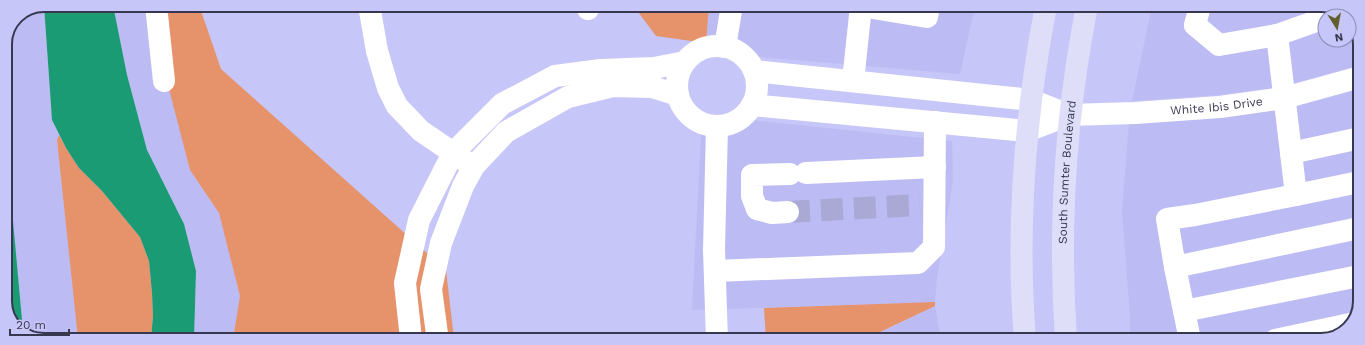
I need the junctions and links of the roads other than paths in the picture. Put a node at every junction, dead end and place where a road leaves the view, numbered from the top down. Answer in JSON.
{"nodes":[{"id":1,"x":157,"y":12,"type":"edge"},
{"id":2,"x":370,"y":12,"type":"edge"},
{"id":3,"x":731,"y":12,"type":"edge"},
{"id":4,"x":859,"y":12,"type":"edge"},
{"id":5,"x":900,"y":12,"type":"edge"},
{"id":6,"x":928,"y":12,"type":"edge"},
{"id":7,"x":1045,"y":12,"type":"edge"},
{"id":8,"x":1086,"y":12,"type":"edge"},
{"id":9,"x":1198,"y":12,"type":"edge"},
{"id":10,"x":1317,"y":21,"type":"edge"},
{"id":11,"x":1277,"y":35,"type":"junction"},
{"id":12,"x":725,"y":47,"type":"junction"},
{"id":13,"x":685,"y":62,"type":"junction"},
{"id":14,"x":754,"y":71,"type":"junction"},
{"id":15,"x":1353,"y":79,"type":"edge"},
{"id":16,"x":164,"y":81,"type":"dead end"},
{"id":17,"x":853,"y":81,"type":"junction"},
{"id":18,"x":678,"y":95,"type":"junction"},
{"id":19,"x":1284,"y":98,"type":"junction"},
{"id":20,"x":1031,"y":100,"type":"junction"},
{"id":21,"x":752,"y":106,"type":"junction"},
{"id":22,"x":1069,"y":115,"type":"junction"},
{"id":23,"x":935,"y":122,"type":"junction"},
{"id":24,"x":717,"y":126,"type":"junction"},
{"id":25,"x":1027,"y":131,"type":"junction"},
{"id":26,"x":1353,"y":140,"type":"edge"},
{"id":27,"x":453,"y":153,"type":"junction"},
{"id":28,"x":1291,"y":154,"type":"junction"},
{"id":29,"x":474,"y":166,"type":"junction"},
{"id":30,"x":935,"y":167,"type":"junction"},
{"id":31,"x":1353,"y":183,"type":"edge"},
{"id":32,"x":1296,"y":195,"type":"junction"},
{"id":33,"x":788,"y":212,"type":"tunnel mouth"},
{"id":34,"x":1353,"y":229,"type":"edge"},
{"id":35,"x":1175,"y":267,"type":"junction"},
{"id":36,"x":715,"y":271,"type":"junction"},
{"id":37,"x":1353,"y":277,"type":"edge"},
{"id":38,"x":1184,"y":311,"type":"junction"},
{"id":39,"x":1340,"y":326,"type":"edge"},
{"id":40,"x":411,"y":333,"type":"edge"},
{"id":41,"x":437,"y":333,"type":"edge"},
{"id":42,"x":717,"y":333,"type":"edge"},
{"id":43,"x":1025,"y":333,"type":"edge"},
{"id":44,"x":1065,"y":333,"type":"edge"},
{"id":45,"x":1189,"y":333,"type":"edge"},
{"id":46,"x":1307,"y":333,"type":"edge"}],
"edges":[{"from":1,"to":16,"type":"street"},
{"from":2,"to":27,"type":"street"},
{"from":3,"to":12,"type":"street"},
{"from":4,"to":17,"type":"street"},
{"from":5,"to":6,"type":"street"},
{"from":7,"to":20,"type":"main road"},
{"from":8,"to":22,"type":"main road","name":"South Sumter Boulevard"},
{"from":9,"to":11,"type":"street"},
{"from":10,"to":11,"type":"street"},
{"from":11,"to":19,"type":"street"},
{"from":12,"to":13,"type":"street"},
{"from":12,"to":14,"type":"street"},
{"from":13,"to":18,"type":"street"},
{"from":13,"to":27,"type":"street"},
{"from":14,"to":17,"type":"street"},
{"from":14,"to":21,"type":"street"},
{"from":15,"to":19,"type":"street","name":"White Ibis Drive"},
{"from":17,"to":20,"type":"street"},
{"from":18,"to":24,"type":"street"},
{"from":18,"to":29,"type":"street"},
{"from":19,"to":22,"type":"street","name":"White Ibis Drive"},
{"from":19,"to":28,"type":"street"},
{"from":20,"to":22,"type":"street"},
{"from":20,"to":25,"type":"main road"},
{"from":21,"to":23,"type":"street"},
{"from":21,"to":24,"type":"street"},
{"from":22,"to":25,"type":"street"},
{"from":22,"to":44,"type":"main road","name":"South Sumter Boulevard"},
{"from":23,"to":25,"type":"street"},
{"from":23,"to":30,"type":"street"},
{"from":24,"to":36,"type":"street"},
{"from":25,"to":43,"type":"main road"},
{"from":26,"to":28,"type":"street"},
{"from":27,"to":29,"type":"street"},
{"from":27,"to":40,"type":"street"},
{"from":28,"to":32,"type":"street"},
{"from":29,"to":41,"type":"street"},
{"from":30,"to":33,"type":"street"},
{"from":30,"to":36,"type":"street"},
{"from":31,"to":32,"type":"street"},
{"from":32,"to":35,"type":"street"},
{"from":34,"to":35,"type":"street"},
{"from":35,"to":38,"type":"street"},
{"from":36,"to":42,"type":"street"},
{"from":37,"to":38,"type":"street"},
{"from":38,"to":45,"type":"street"},
{"from":39,"to":46,"type":"street"}]}
